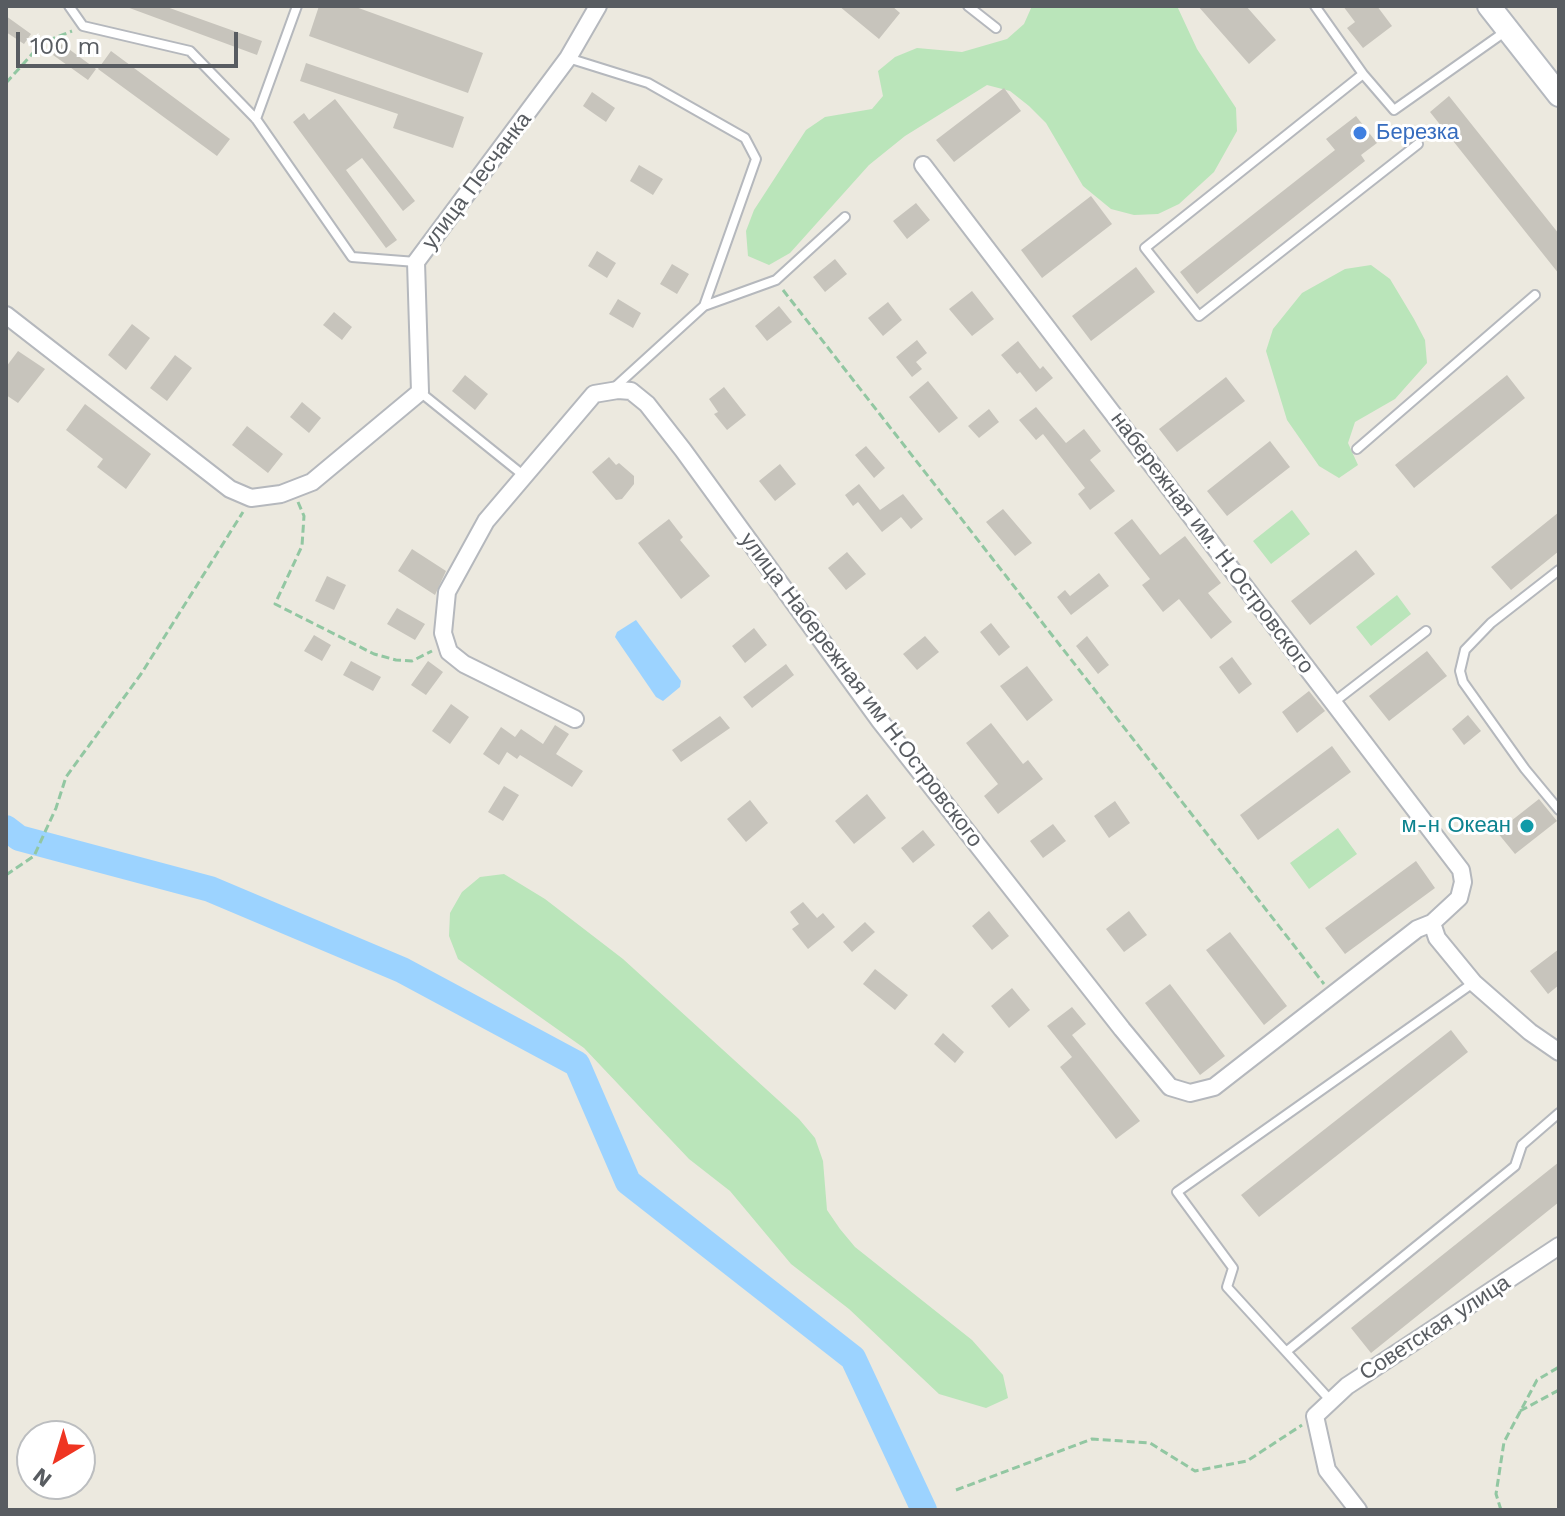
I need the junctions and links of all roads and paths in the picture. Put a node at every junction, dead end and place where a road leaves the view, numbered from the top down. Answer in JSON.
{"nodes":[{"id":1,"x":69,"y":6,"type":"edge"},
{"id":2,"x":297,"y":6,"type":"edge"},
{"id":3,"x":598,"y":6,"type":"edge"},
{"id":4,"x":968,"y":6,"type":"edge"},
{"id":5,"x":1315,"y":6,"type":"edge"},
{"id":6,"x":1489,"y":6,"type":"edge"},
{"id":7,"x":83,"y":26,"type":"junction"},
{"id":8,"x":996,"y":28,"type":"dead end"},
{"id":9,"x":1507,"y":31,"type":"junction"},
{"id":10,"x":568,"y":58,"type":"junction"},
{"id":11,"x":1363,"y":74,"type":"junction"},
{"id":12,"x":6,"y":83,"type":"edge"},
{"id":13,"x":1559,"y":95,"type":"edge"},
{"id":14,"x":256,"y":119,"type":"junction"},
{"id":15,"x":1418,"y":144,"type":"dead end"},
{"id":16,"x":923,"y":165,"type":"dead end"},
{"id":17,"x":845,"y":217,"type":"dead end"},
{"id":18,"x":416,"y":262,"type":"junction"},
{"id":19,"x":776,"y":280,"type":"junction"},
{"id":20,"x":1535,"y":295,"type":"dead end"},
{"id":21,"x":704,"y":306,"type":"junction"},
{"id":22,"x":6,"y":315,"type":"edge"},
{"id":23,"x":610,"y":391,"type":"junction"},
{"id":24,"x":420,"y":392,"type":"junction"},
{"id":25,"x":1357,"y":449,"type":"dead end"},
{"id":26,"x":523,"y":475,"type":"junction"},
{"id":27,"x":292,"y":489,"type":"junction"},
{"id":28,"x":251,"y":498,"type":"junction"},
{"id":29,"x":1559,"y":570,"type":"edge"},
{"id":30,"x":1426,"y":631,"type":"dead end"},
{"id":31,"x":446,"y":644,"type":"junction"},
{"id":32,"x":1334,"y":702,"type":"junction"},
{"id":33,"x":575,"y":719,"type":"dead end"},
{"id":34,"x":1559,"y":810,"type":"edge"},
{"id":35,"x":6,"y":875,"type":"edge"},
{"id":36,"x":1432,"y":923,"type":"junction"},
{"id":37,"x":1474,"y":983,"type":"junction"},
{"id":38,"x":1332,"y":994,"type":"junction"},
{"id":39,"x":1559,"y":1052,"type":"edge"},
{"id":40,"x":1190,"y":1093,"type":"joint"},
{"id":41,"x":1559,"y":1113,"type":"edge"},
{"id":42,"x":1559,"y":1246,"type":"edge"},
{"id":43,"x":1287,"y":1351,"type":"junction"},
{"id":44,"x":1559,"y":1367,"type":"edge"},
{"id":45,"x":1559,"y":1390,"type":"edge"},
{"id":46,"x":1331,"y":1401,"type":"junction"},
{"id":47,"x":1520,"y":1411,"type":"junction"},
{"id":48,"x":1315,"y":1416,"type":"junction"},
{"id":49,"x":956,"y":1490,"type":"dead end"},
{"id":50,"x":1358,"y":1510,"type":"edge"},
{"id":51,"x":1501,"y":1510,"type":"edge"}],
"edges":[{"from":1,"to":7,"type":"lane"},
{"from":2,"to":14,"type":"lane"},
{"from":3,"to":10,"type":"street","name":"улица Песчанка"},
{"from":4,"to":8,"type":"lane"},
{"from":5,"to":11,"type":"lane"},
{"from":6,"to":9,"type":"street"},
{"from":7,"to":12,"type":"path"},
{"from":7,"to":14,"type":"lane"},
{"from":9,"to":11,"type":"lane"},
{"from":9,"to":13,"type":"street"},
{"from":10,"to":18,"type":"street","name":"улица Песчанка"},
{"from":10,"to":21,"type":"lane"},
{"from":11,"to":15,"type":"lane"},
{"from":14,"to":18,"type":"lane"},
{"from":16,"to":32,"type":"street","name":"набережная им. Н.Островского"},
{"from":17,"to":19,"type":"lane"},
{"from":18,"to":24,"type":"street","name":"улица Песчанка"},
{"from":19,"to":21,"type":"lane"},
{"from":19,"to":38,"type":"path"},
{"from":20,"to":25,"type":"lane"},
{"from":21,"to":23,"type":"lane"},
{"from":22,"to":28,"type":"street"},
{"from":23,"to":26,"type":"street"},
{"from":23,"to":40,"type":"street","name":"улица Набережная им Н.Островского"},
{"from":24,"to":26,"type":"lane"},
{"from":24,"to":27,"type":"street"},
{"from":26,"to":31,"type":"street"},
{"from":27,"to":28,"type":"street"},
{"from":27,"to":31,"type":"path"},
{"from":28,"to":35,"type":"path"},
{"from":29,"to":34,"type":"lane"},
{"from":30,"to":32,"type":"lane"},
{"from":31,"to":33,"type":"street"},
{"from":32,"to":36,"type":"street","name":"набережная им. Н.Островского"},
{"from":36,"to":37,"type":"street"},
{"from":36,"to":38,"type":"street","name":"набережная им. Н.Островского"},
{"from":37,"to":39,"type":"street"},
{"from":37,"to":43,"type":"lane"},
{"from":38,"to":40,"type":"street","name":"набережная им. Н.Островского"},
{"from":41,"to":43,"type":"lane"},
{"from":42,"to":46,"type":"street","name":"Советская улица"},
{"from":43,"to":46,"type":"lane"},
{"from":44,"to":47,"type":"path"},
{"from":45,"to":47,"type":"path"},
{"from":46,"to":48,"type":"street","name":"Советская улица"},
{"from":47,"to":51,"type":"path"},
{"from":48,"to":49,"type":"path"},
{"from":48,"to":50,"type":"street"}]}
